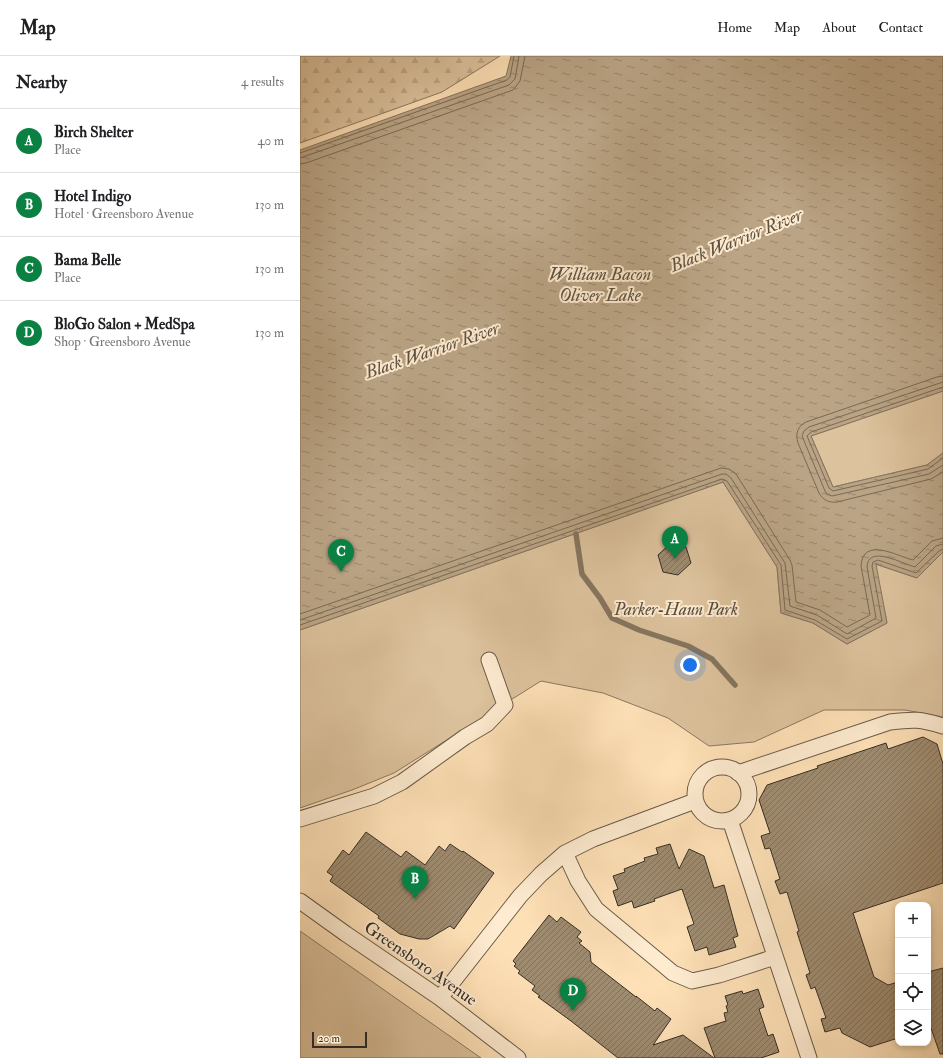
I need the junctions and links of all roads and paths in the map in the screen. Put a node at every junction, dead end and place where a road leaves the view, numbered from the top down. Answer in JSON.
{"nodes":[{"id":1,"x":489,"y":660,"type":"dead end"},
{"id":2,"x":943,"y":726,"type":"edge"},
{"id":3,"x":738,"y":773,"type":"junction"},
{"id":4,"x":695,"y":801,"type":"junction"},
{"id":5,"x":300,"y":819,"type":"edge"},
{"id":6,"x":730,"y":820,"type":"junction"},
{"id":7,"x":565,"y":853,"type":"junction"},
{"id":8,"x":300,"y":900,"type":"edge"},
{"id":9,"x":775,"y":957,"type":"junction"},
{"id":10,"x":440,"y":998,"type":"junction"},
{"id":11,"x":518,"y":1058,"type":"edge"},
{"id":12,"x":809,"y":1058,"type":"edge"}],
"edges":[{"from":1,"to":5,"type":"street"},
{"from":2,"to":3,"type":"street"},
{"from":3,"to":4,"type":"street"},
{"from":3,"to":6,"type":"street"},
{"from":4,"to":6,"type":"street"},
{"from":4,"to":7,"type":"street"},
{"from":6,"to":9,"type":"street"},
{"from":7,"to":9,"type":"street"},
{"from":7,"to":10,"type":"street"},
{"from":8,"to":10,"type":"street","name":"Greensboro Avenue"},
{"from":9,"to":12,"type":"street"},
{"from":10,"to":11,"type":"street","name":"Greensboro Avenue"}]}
